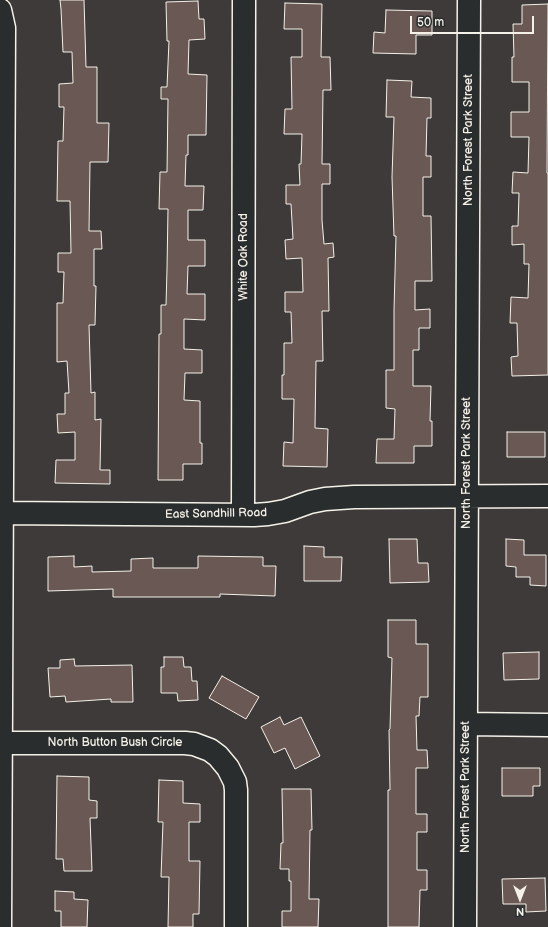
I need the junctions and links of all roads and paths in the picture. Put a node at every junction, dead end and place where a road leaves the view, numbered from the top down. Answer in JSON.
{"nodes":[{"id":1,"x":244,"y":0,"type":"edge"},
{"id":2,"x":470,"y":0,"type":"edge"},
{"id":3,"x":0,"y":10,"type":"edge"},
{"id":4,"x":1,"y":194,"type":"edge"},
{"id":5,"x":1,"y":342,"type":"edge"},
{"id":6,"x":548,"y":496,"type":"edge"},
{"id":7,"x":467,"y":497,"type":"junction"},
{"id":8,"x":1,"y":513,"type":"junction"},
{"id":9,"x":243,"y":515,"type":"junction"},
{"id":10,"x":466,"y":724,"type":"junction"},
{"id":11,"x":548,"y":724,"type":"edge"},
{"id":12,"x":1,"y":743,"type":"edge"},
{"id":13,"x":0,"y":927,"type":"edge"},
{"id":14,"x":236,"y":927,"type":"edge"},
{"id":15,"x":465,"y":927,"type":"edge"}],
"edges":[{"from":1,"to":9,"type":"street","name":"White Oak Road"},
{"from":2,"to":7,"type":"street","name":"North Forest Park Street"},
{"from":3,"to":4,"type":"street"},
{"from":4,"to":5,"type":"street"},
{"from":5,"to":8,"type":"street"},
{"from":6,"to":7,"type":"street","name":"East Sandhill Road"},
{"from":7,"to":9,"type":"street","name":"East Sandhill Road"},
{"from":7,"to":10,"type":"street","name":"North Forest Park Street"},
{"from":8,"to":9,"type":"street","name":"East Sandhill Road"},
{"from":8,"to":12,"type":"street"},
{"from":10,"to":11,"type":"street"},
{"from":10,"to":15,"type":"street","name":"North Forest Park Street"},
{"from":12,"to":13,"type":"street"},
{"from":12,"to":14,"type":"street","name":"North Button Bush Circle"}]}
